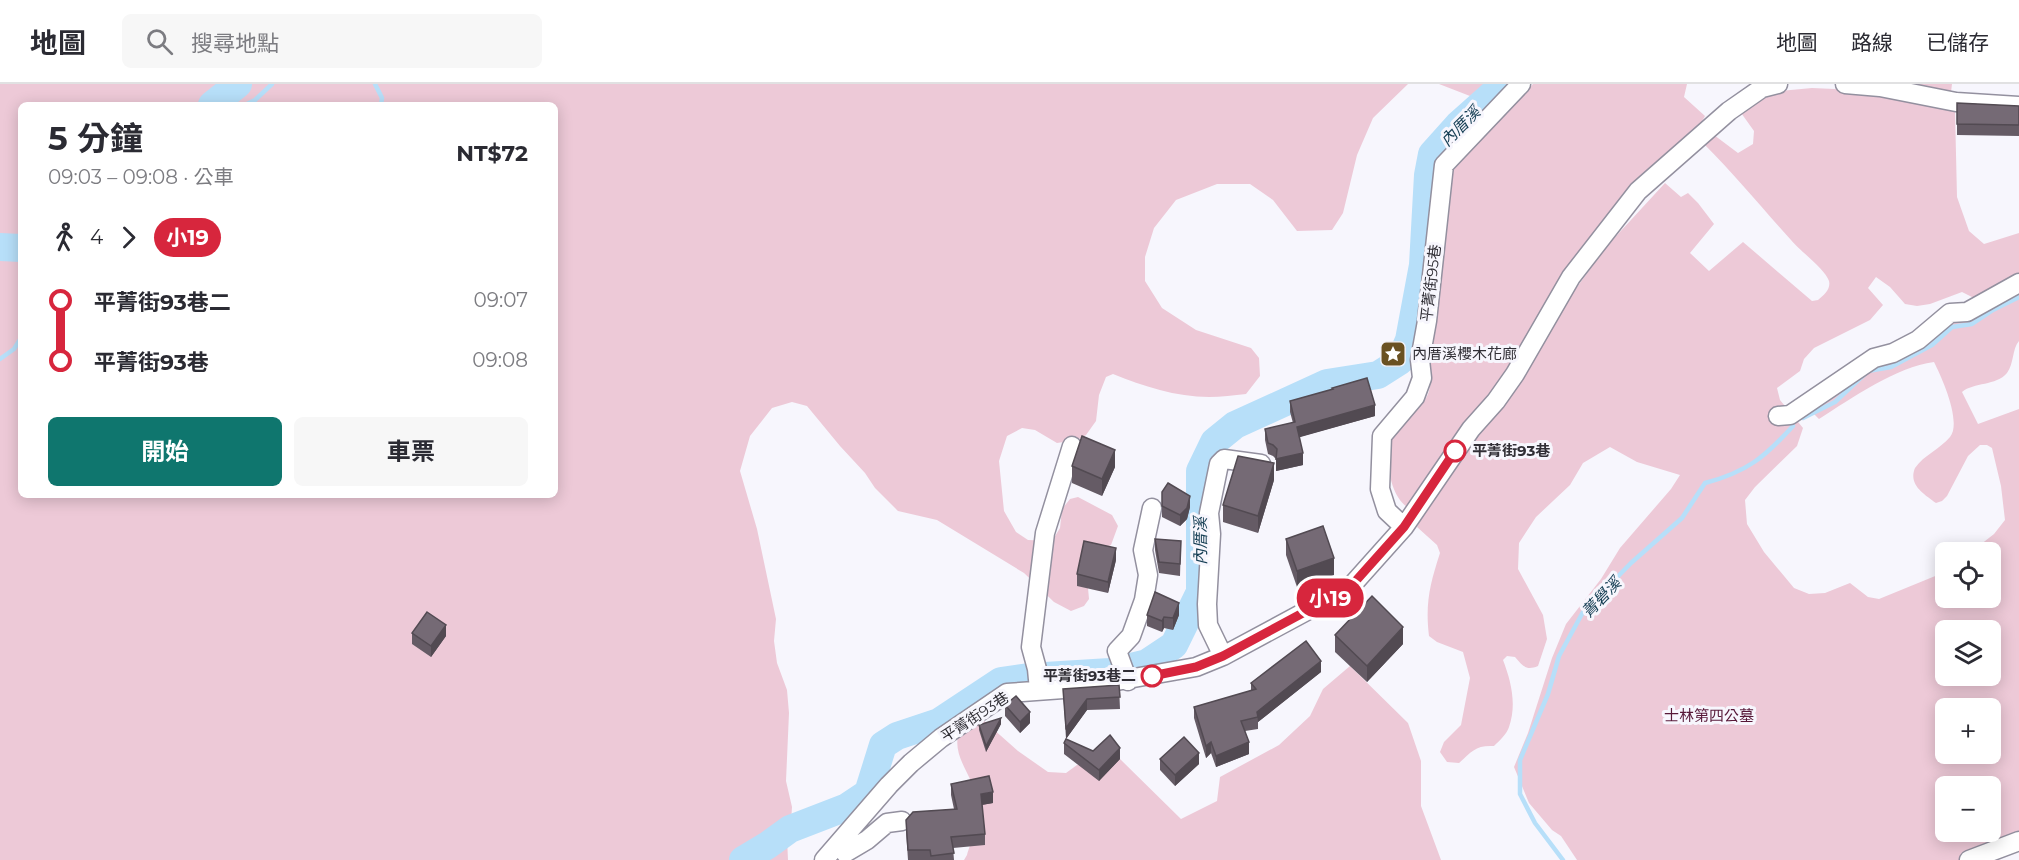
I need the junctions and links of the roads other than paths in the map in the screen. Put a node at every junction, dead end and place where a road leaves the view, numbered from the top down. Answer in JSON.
{"nodes":[{"id":1,"x":1521,"y":84,"type":"edge"},
{"id":2,"x":1778,"y":84,"type":"edge"},
{"id":3,"x":1845,"y":84,"type":"edge"},
{"id":4,"x":2019,"y":106,"type":"edge"},
{"id":5,"x":2019,"y":283,"type":"edge"},
{"id":6,"x":1778,"y":416,"type":"dead end"},
{"id":7,"x":1072,"y":446,"type":"dead end"},
{"id":8,"x":1267,"y":465,"type":"edge"},
{"id":9,"x":1145,"y":512,"type":"dead end"},
{"id":10,"x":1404,"y":527,"type":"junction"},
{"id":11,"x":1223,"y":656,"type":"junction"},
{"id":12,"x":1128,"y":681,"type":"junction"},
{"id":13,"x":1039,"y":690,"type":"junction"},
{"id":14,"x":902,"y":821,"type":"dead end"},
{"id":15,"x":844,"y":838,"type":"junction"},
{"id":16,"x":2019,"y":841,"type":"edge"},
{"id":17,"x":824,"y":860,"type":"edge"},
{"id":18,"x":1969,"y":860,"type":"edge"}],
"edges":[{"from":1,"to":10,"type":"street","name":"平菁街95巷"},
{"from":2,"to":10,"type":"street","name":"平菁街93巷"},
{"from":3,"to":4,"type":"street"},
{"from":5,"to":6,"type":"street"},
{"from":7,"to":13,"type":"street"},
{"from":8,"to":11,"type":"street"},
{"from":9,"to":12,"type":"street"},
{"from":10,"to":11,"type":"street","name":"平菁街93巷"},
{"from":11,"to":12,"type":"street","name":"平菁街93巷"},
{"from":12,"to":13,"type":"street","name":"平菁街93巷"},
{"from":13,"to":15,"type":"street","name":"平菁街93巷"},
{"from":14,"to":15,"type":"street"},
{"from":15,"to":17,"type":"street","name":"平菁街93巷"},
{"from":16,"to":18,"type":"street"}]}
